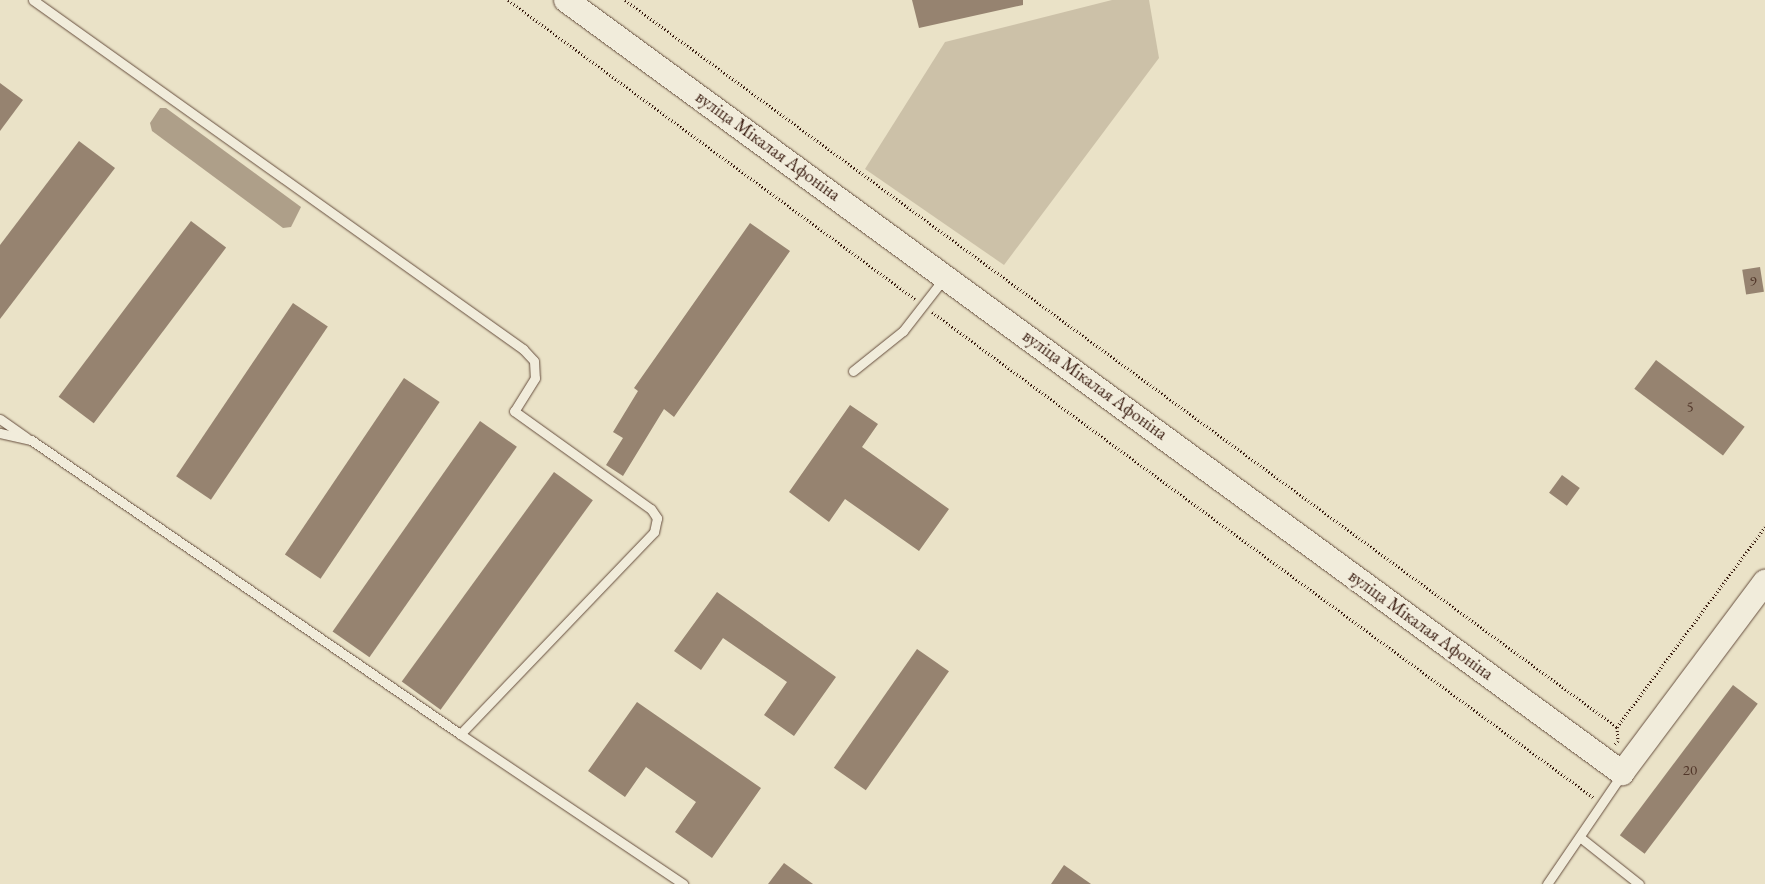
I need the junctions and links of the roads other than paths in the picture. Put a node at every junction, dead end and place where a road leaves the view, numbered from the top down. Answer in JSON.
{"nodes":[{"id":1,"x":33,"y":0,"type":"edge"},
{"id":2,"x":566,"y":0,"type":"edge"},
{"id":3,"x":946,"y":276,"type":"junction"},
{"id":4,"x":853,"y":371,"type":"dead end"},
{"id":5,"x":0,"y":419,"type":"edge"},
{"id":6,"x":0,"y":433,"type":"edge"},
{"id":7,"x":31,"y":440,"type":"junction"},
{"id":8,"x":1765,"y":582,"type":"edge"},
{"id":9,"x":460,"y":734,"type":"junction"},
{"id":10,"x":1622,"y":773,"type":"junction"},
{"id":11,"x":1581,"y":838,"type":"junction"},
{"id":12,"x":683,"y":884,"type":"edge"},
{"id":13,"x":1548,"y":884,"type":"edge"},
{"id":14,"x":1639,"y":884,"type":"edge"}],
"edges":[{"from":1,"to":9,"type":"lane"},
{"from":2,"to":3,"type":"street","name":"вуліца Мікалая Афоніна"},
{"from":3,"to":4,"type":"lane"},
{"from":3,"to":10,"type":"street","name":"вуліца Мікалая Афоніна"},
{"from":5,"to":7,"type":"lane"},
{"from":6,"to":7,"type":"lane"},
{"from":7,"to":9,"type":"lane"},
{"from":8,"to":10,"type":"street"},
{"from":9,"to":12,"type":"lane"},
{"from":10,"to":11,"type":"lane"},
{"from":11,"to":13,"type":"lane"},
{"from":11,"to":14,"type":"lane"}]}
